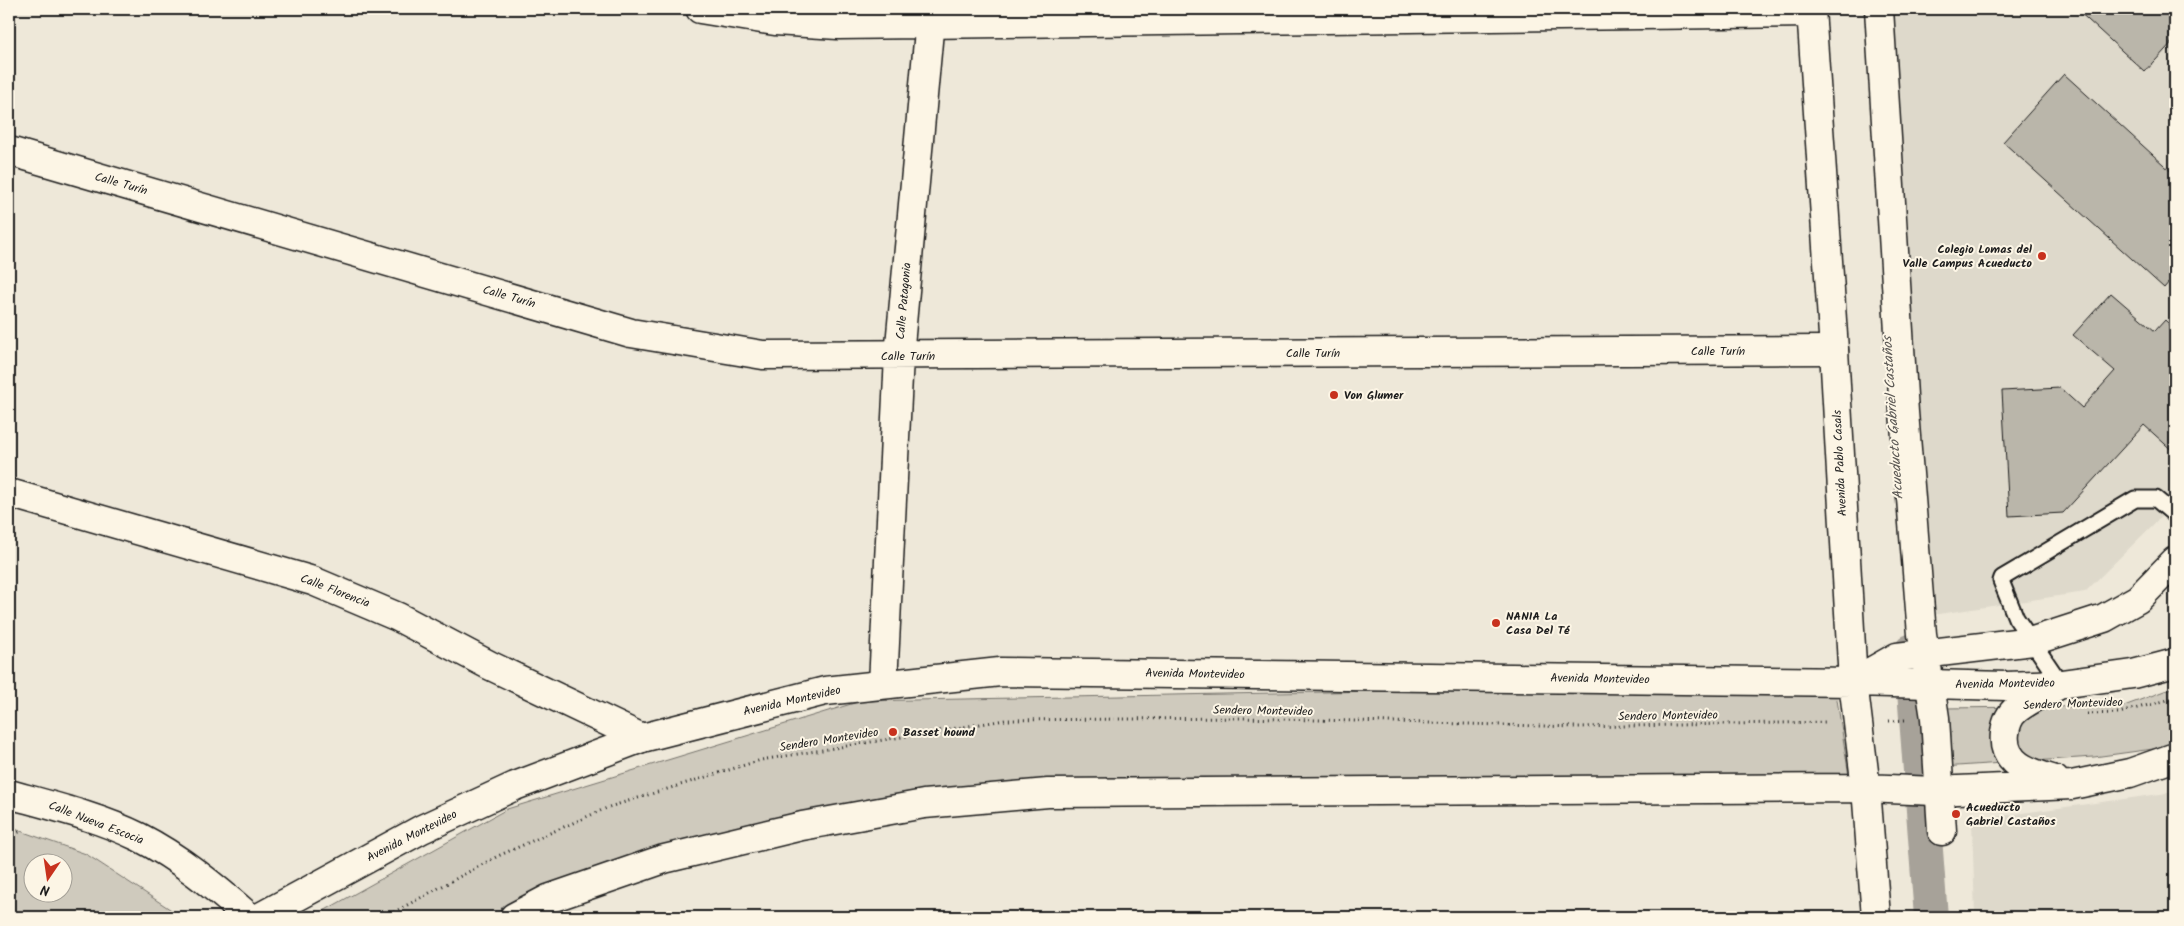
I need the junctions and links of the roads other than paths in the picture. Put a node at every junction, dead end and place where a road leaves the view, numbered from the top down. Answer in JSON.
{"nodes":[{"id":1,"x":700,"y":9,"type":"edge"},
{"id":2,"x":1879,"y":9,"type":"edge"},
{"id":3,"x":1811,"y":11,"type":"edge"},
{"id":4,"x":931,"y":17,"type":"edge"},
{"id":5,"x":9,"y":152,"type":"edge"},
{"id":6,"x":1834,"y":350,"type":"junction"},
{"id":7,"x":899,"y":356,"type":"junction"},
{"id":8,"x":9,"y":493,"type":"edge"},
{"id":9,"x":2175,"y":515,"type":"edge"},
{"id":10,"x":2175,"y":561,"type":"edge"},
{"id":11,"x":2175,"y":582,"type":"edge"},
{"id":12,"x":2138,"y":599,"type":"junction"},
{"id":13,"x":2033,"y":641,"type":"junction"},
{"id":14,"x":1925,"y":654,"type":"junction"},
{"id":15,"x":2175,"y":663,"type":"edge"},
{"id":16,"x":1853,"y":682,"type":"junction"},
{"id":17,"x":883,"y":684,"type":"junction"},
{"id":18,"x":2061,"y":684,"type":"junction"},
{"id":19,"x":1930,"y":685,"type":"junction"},
{"id":20,"x":642,"y":738,"type":"junction"},
{"id":21,"x":2175,"y":758,"type":"edge"},
{"id":22,"x":2072,"y":785,"type":"junction"},
{"id":23,"x":1866,"y":788,"type":"junction"},
{"id":24,"x":1940,"y":790,"type":"junction"},
{"id":25,"x":9,"y":794,"type":"edge"},
{"id":26,"x":1942,"y":831,"type":"dead end"},
{"id":27,"x":249,"y":917,"type":"edge"},
{"id":28,"x":260,"y":917,"type":"edge"},
{"id":29,"x":514,"y":917,"type":"edge"},
{"id":30,"x":1876,"y":917,"type":"edge"}],
"edges":[{"from":1,"to":4,"type":"street"},
{"from":2,"to":14,"type":"street"},
{"from":3,"to":4,"type":"street"},
{"from":3,"to":6,"type":"street","name":"Avenida Pablo Casals"},
{"from":4,"to":7,"type":"street","name":"Calle Patagonia"},
{"from":5,"to":7,"type":"street","name":"Calle Turín"},
{"from":6,"to":7,"type":"street","name":"Calle Turín"},
{"from":6,"to":16,"type":"street","name":"Avenida Pablo Casals"},
{"from":7,"to":17,"type":"street","name":"Calle Patagonia"},
{"from":8,"to":20,"type":"street","name":"Calle Florencia"},
{"from":9,"to":13,"type":"lane"},
{"from":10,"to":12,"type":"street"},
{"from":11,"to":12,"type":"street"},
{"from":12,"to":13,"type":"street"},
{"from":13,"to":14,"type":"street"},
{"from":13,"to":18,"type":"lane"},
{"from":14,"to":16,"type":"street"},
{"from":14,"to":19,"type":"street"},
{"from":15,"to":18,"type":"street","name":"Avenida Montevideo"},
{"from":16,"to":17,"type":"street","name":"Avenida Montevideo"},
{"from":16,"to":19,"type":"street","name":"Avenida Montevideo"},
{"from":16,"to":23,"type":"street","name":"Avenida Pablo Casals"},
{"from":17,"to":20,"type":"street","name":"Avenida Montevideo"},
{"from":18,"to":19,"type":"street","name":"Avenida Montevideo"},
{"from":18,"to":22,"type":"street"},
{"from":19,"to":24,"type":"street"},
{"from":20,"to":28,"type":"street","name":"Avenida Montevideo"},
{"from":21,"to":22,"type":"street"},
{"from":22,"to":24,"type":"street"},
{"from":23,"to":24,"type":"street"},
{"from":23,"to":29,"type":"street"},
{"from":23,"to":30,"type":"street","name":"Avenida Pablo Casals"},
{"from":24,"to":26,"type":"street"},
{"from":25,"to":27,"type":"street","name":"Calle Nueva Escocia"}]}
